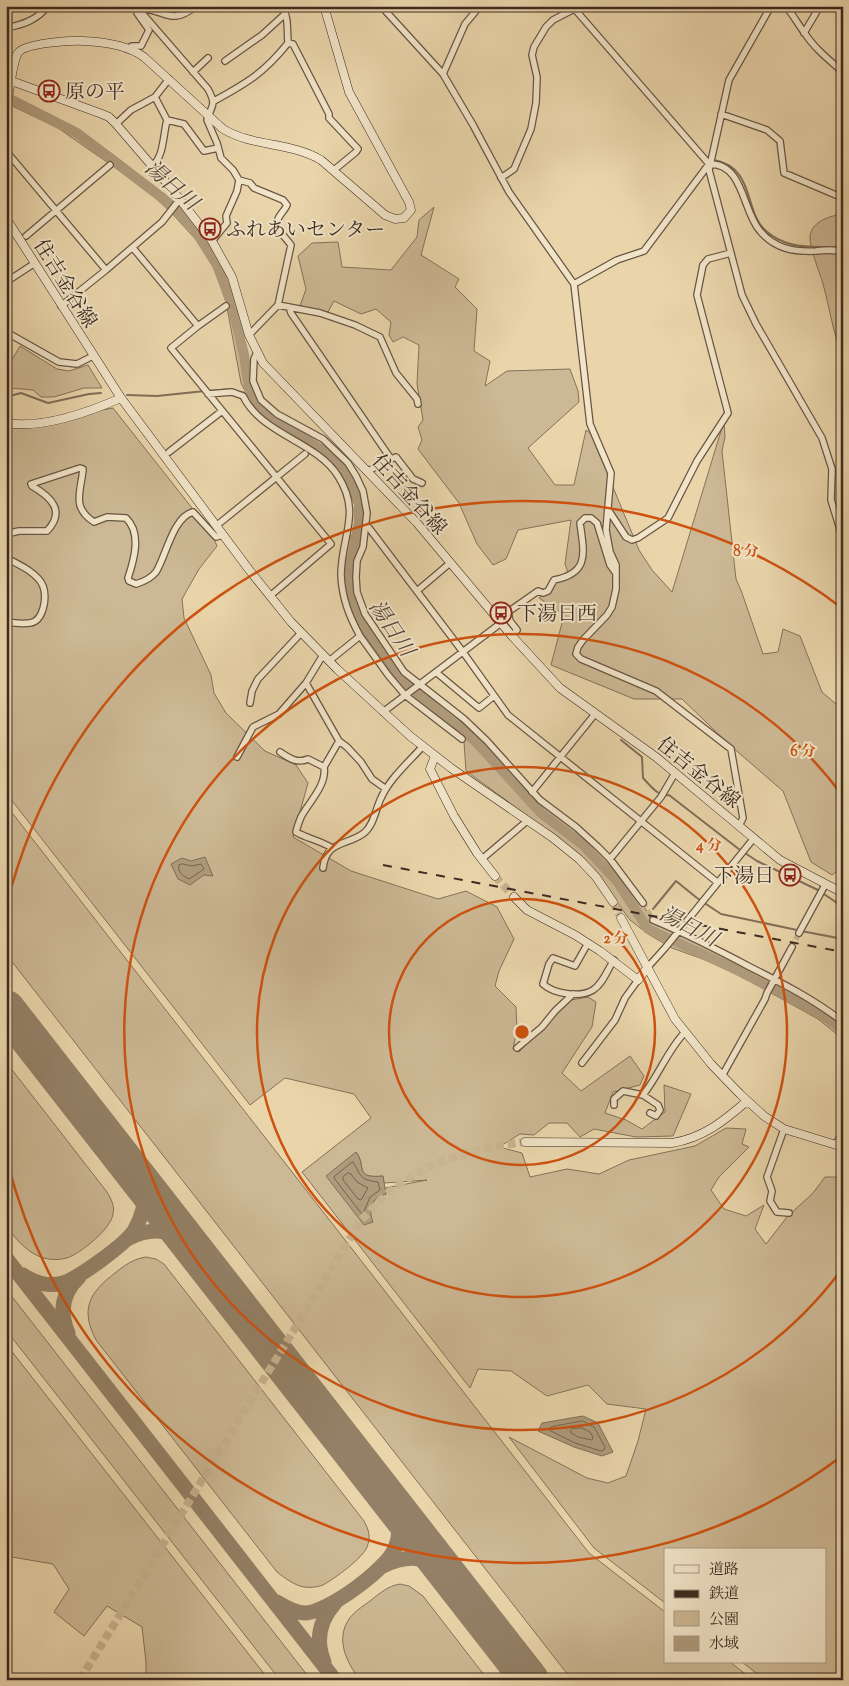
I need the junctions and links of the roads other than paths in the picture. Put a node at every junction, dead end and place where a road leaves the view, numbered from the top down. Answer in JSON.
{"nodes":[{"id":1,"x":47,"y":6,"type":"edge"},
{"id":2,"x":196,"y":6,"type":"edge"},
{"id":3,"x":281,"y":6,"type":"edge"},
{"id":4,"x":324,"y":6,"type":"edge"},
{"id":5,"x":381,"y":6,"type":"edge"},
{"id":6,"x":480,"y":6,"type":"edge"},
{"id":7,"x":771,"y":6,"type":"edge"},
{"id":8,"x":785,"y":6,"type":"edge"},
{"id":9,"x":820,"y":6,"type":"edge"},
{"id":10,"x":839,"y":6,"type":"edge"},
{"id":11,"x":575,"y":7,"type":"edge"},
{"id":12,"x":137,"y":8,"type":"edge"},
{"id":13,"x":843,"y":8,"type":"edge"},
{"id":14,"x":285,"y":14,"type":"junction"},
{"id":15,"x":6,"y":28,"type":"edge"},
{"id":16,"x":804,"y":33,"type":"junction"},
{"id":17,"x":288,"y":43,"type":"junction"},
{"id":18,"x":127,"y":49,"type":"junction"},
{"id":19,"x":208,"y":58,"type":"dead end"},
{"id":20,"x":225,"y":61,"type":"dead end"},
{"id":21,"x":193,"y":72,"type":"junction"},
{"id":22,"x":843,"y":72,"type":"edge"},
{"id":23,"x":443,"y":74,"type":"junction"},
{"id":24,"x":168,"y":79,"type":"junction"},
{"id":25,"x":9,"y":80,"type":"edge"},
{"id":26,"x":155,"y":97,"type":"junction"},
{"id":27,"x":214,"y":101,"type":"junction"},
{"id":28,"x":7,"y":107,"type":"edge"},
{"id":29,"x":721,"y":114,"type":"junction"},
{"id":30,"x":208,"y":116,"type":"junction"},
{"id":31,"x":167,"y":120,"type":"junction"},
{"id":32,"x":116,"y":124,"type":"junction"},
{"id":33,"x":218,"y":148,"type":"junction"},
{"id":34,"x":6,"y":151,"type":"edge"},
{"id":35,"x":710,"y":164,"type":"junction"},
{"id":36,"x":110,"y":165,"type":"dead end"},
{"id":37,"x":152,"y":166,"type":"junction"},
{"id":38,"x":334,"y":170,"type":"junction"},
{"id":39,"x":501,"y":178,"type":"junction"},
{"id":40,"x":239,"y":180,"type":"junction"},
{"id":41,"x":843,"y":198,"type":"edge"},
{"id":42,"x":178,"y":202,"type":"junction"},
{"id":43,"x":57,"y":211,"type":"junction"},
{"id":44,"x":6,"y":218,"type":"edge"},
{"id":45,"x":26,"y":236,"type":"dead end"},
{"id":46,"x":212,"y":241,"type":"junction"},
{"id":47,"x":133,"y":248,"type":"junction"},
{"id":48,"x":843,"y":252,"type":"edge"},
{"id":49,"x":731,"y":253,"type":"junction"},
{"id":50,"x":35,"y":263,"type":"junction"},
{"id":51,"x":106,"y":270,"type":"junction"},
{"id":52,"x":6,"y":281,"type":"edge"},
{"id":53,"x":574,"y":284,"type":"junction"},
{"id":54,"x":278,"y":305,"type":"junction"},
{"id":55,"x":61,"y":306,"type":"junction"},
{"id":56,"x":226,"y":306,"type":"dead end"},
{"id":57,"x":288,"y":307,"type":"junction"},
{"id":58,"x":198,"y":326,"type":"junction"},
{"id":59,"x":6,"y":332,"type":"edge"},
{"id":60,"x":249,"y":335,"type":"junction"},
{"id":61,"x":257,"y":352,"type":"junction"},
{"id":62,"x":93,"y":356,"type":"junction"},
{"id":63,"x":206,"y":392,"type":"junction"},
{"id":64,"x":121,"y":398,"type":"junction"},
{"id":65,"x":418,"y":404,"type":"dead end"},
{"id":66,"x":222,"y":411,"type":"junction"},
{"id":67,"x":6,"y":423,"type":"edge"},
{"id":68,"x":169,"y":452,"type":"dead end"},
{"id":69,"x":305,"y":454,"type":"dead end"},
{"id":70,"x":391,"y":460,"type":"junction"},
{"id":71,"x":368,"y":471,"type":"junction"},
{"id":72,"x":276,"y":478,"type":"junction"},
{"id":73,"x":422,"y":484,"type":"dead end"},
{"id":74,"x":609,"y":511,"type":"junction"},
{"id":75,"x":216,"y":526,"type":"junction"},
{"id":76,"x":369,"y":528,"type":"dead end"},
{"id":77,"x":6,"y":534,"type":"edge"},
{"id":78,"x":223,"y":534,"type":"junction"},
{"id":79,"x":843,"y":539,"type":"edge"},
{"id":80,"x":6,"y":558,"type":"edge"},
{"id":81,"x":450,"y":563,"type":"junction"},
{"id":82,"x":616,"y":572,"type":"junction"},
{"id":83,"x":417,"y":591,"type":"junction"},
{"id":84,"x":270,"y":596,"type":"junction"},
{"id":85,"x":6,"y":622,"type":"edge"},
{"id":86,"x":501,"y":623,"type":"junction"},
{"id":87,"x":301,"y":633,"type":"junction"},
{"id":88,"x":360,"y":636,"type":"junction"},
{"id":89,"x":512,"y":636,"type":"junction"},
{"id":90,"x":463,"y":652,"type":"junction"},
{"id":91,"x":323,"y":655,"type":"junction"},
{"id":92,"x":329,"y":661,"type":"junction"},
{"id":93,"x":437,"y":673,"type":"junction"},
{"id":94,"x":306,"y":683,"type":"junction"},
{"id":95,"x":419,"y":685,"type":"junction"},
{"id":96,"x":406,"y":695,"type":"junction"},
{"id":97,"x":494,"y":696,"type":"junction"},
{"id":98,"x":250,"y":703,"type":"dead end"},
{"id":99,"x":383,"y":712,"type":"junction"},
{"id":100,"x":595,"y":714,"type":"junction"},
{"id":101,"x":462,"y":739,"type":"dead end"},
{"id":102,"x":340,"y":741,"type":"junction"},
{"id":103,"x":423,"y":746,"type":"junction"},
{"id":104,"x":280,"y":752,"type":"dead end"},
{"id":105,"x":436,"y":756,"type":"junction"},
{"id":106,"x":560,"y":756,"type":"junction"},
{"id":107,"x":236,"y":757,"type":"dead end"},
{"id":108,"x":324,"y":767,"type":"junction"},
{"id":109,"x":675,"y":773,"type":"junction"},
{"id":110,"x":386,"y":789,"type":"junction"},
{"id":111,"x":532,"y":792,"type":"junction"},
{"id":112,"x":527,"y":820,"type":"junction"},
{"id":113,"x":641,"y":821,"type":"junction"},
{"id":114,"x":740,"y":826,"type":"junction"},
{"id":115,"x":754,"y":838,"type":"junction"},
{"id":116,"x":332,"y":848,"type":"junction"},
{"id":117,"x":482,"y":859,"type":"junction"},
{"id":118,"x":610,"y":859,"type":"junction"},
{"id":119,"x":323,"y":868,"type":"dead end"},
{"id":120,"x":495,"y":876,"type":"tunnel mouth"},
{"id":121,"x":717,"y":882,"type":"junction"},
{"id":122,"x":822,"y":889,"type":"junction"},
{"id":123,"x":843,"y":893,"type":"edge"},
{"id":124,"x":514,"y":897,"type":"tunnel mouth"},
{"id":125,"x":613,"y":902,"type":"tunnel mouth"},
{"id":126,"x":643,"y":903,"type":"tunnel mouth"},
{"id":127,"x":621,"y":918,"type":"tunnel mouth"},
{"id":128,"x":653,"y":920,"type":"tunnel mouth"},
{"id":129,"x":679,"y":931,"type":"junction"},
{"id":130,"x":799,"y":934,"type":"tunnel mouth"},
{"id":131,"x":588,"y":944,"type":"junction"},
{"id":132,"x":792,"y":947,"type":"tunnel mouth"},
{"id":133,"x":614,"y":960,"type":"junction"},
{"id":134,"x":647,"y":968,"type":"junction"},
{"id":135,"x":638,"y":980,"type":"junction"},
{"id":136,"x":774,"y":980,"type":"junction"},
{"id":137,"x":573,"y":994,"type":"junction"},
{"id":138,"x":843,"y":1022,"type":"edge"},
{"id":139,"x":685,"y":1032,"type":"junction"},
{"id":140,"x":517,"y":1048,"type":"dead end"},
{"id":141,"x":582,"y":1063,"type":"dead end"},
{"id":142,"x":722,"y":1076,"type":"junction"},
{"id":143,"x":643,"y":1095,"type":"junction"},
{"id":144,"x":747,"y":1101,"type":"junction"},
{"id":145,"x":614,"y":1105,"type":"dead end"},
{"id":146,"x":650,"y":1113,"type":"dead end"},
{"id":147,"x":784,"y":1129,"type":"junction"},
{"id":148,"x":843,"y":1132,"type":"edge"},
{"id":149,"x":525,"y":1142,"type":"tunnel mouth"},
{"id":150,"x":840,"y":1146,"type":"edge"},
{"id":151,"x":789,"y":1213,"type":"dead end"}],
"edges":[{"from":1,"to":15,"type":"street"},
{"from":2,"to":12,"type":"street"},
{"from":3,"to":14,"type":"street"},
{"from":4,"to":38,"type":"main road"},
{"from":5,"to":23,"type":"street"},
{"from":6,"to":23,"type":"street"},
{"from":7,"to":29,"type":"street"},
{"from":8,"to":16,"type":"street"},
{"from":9,"to":16,"type":"street"},
{"from":10,"to":13,"type":"street"},
{"from":11,"to":35,"type":"street"},
{"from":11,"to":39,"type":"street"},
{"from":12,"to":18,"type":"street"},
{"from":12,"to":21,"type":"street"},
{"from":14,"to":17,"type":"street"},
{"from":14,"to":20,"type":"street"},
{"from":16,"to":22,"type":"street"},
{"from":17,"to":27,"type":"street"},
{"from":17,"to":38,"type":"street"},
{"from":18,"to":24,"type":"main road"},
{"from":18,"to":25,"type":"main road"},
{"from":19,"to":21,"type":"street"},
{"from":21,"to":27,"type":"street"},
{"from":23,"to":39,"type":"street"},
{"from":24,"to":26,"type":"street"},
{"from":24,"to":30,"type":"main road"},
{"from":25,"to":28,"type":"main road"},
{"from":25,"to":32,"type":"main road","name":"住吉金谷線"},
{"from":26,"to":31,"type":"street"},
{"from":26,"to":32,"type":"street"},
{"from":27,"to":30,"type":"street"},
{"from":29,"to":35,"type":"street"},
{"from":29,"to":41,"type":"street"},
{"from":30,"to":33,"type":"street"},
{"from":30,"to":38,"type":"main road"},
{"from":31,"to":33,"type":"street"},
{"from":31,"to":37,"type":"street"},
{"from":32,"to":37,"type":"main road","name":"住吉金谷線"},
{"from":33,"to":40,"type":"street"},
{"from":34,"to":43,"type":"street"},
{"from":35,"to":48,"type":"street"},
{"from":35,"to":49,"type":"street"},
{"from":35,"to":53,"type":"street"},
{"from":36,"to":43,"type":"street"},
{"from":37,"to":42,"type":"main road","name":"住吉金谷線"},
{"from":39,"to":53,"type":"street"},
{"from":40,"to":46,"type":"street"},
{"from":40,"to":54,"type":"street"},
{"from":42,"to":46,"type":"main road","name":"住吉金谷線"},
{"from":42,"to":47,"type":"street"},
{"from":43,"to":45,"type":"street"},
{"from":43,"to":51,"type":"street"},
{"from":44,"to":50,"type":"main road","name":"住吉金谷線"},
{"from":46,"to":60,"type":"main road","name":"住吉金谷線"},
{"from":47,"to":51,"type":"street"},
{"from":47,"to":58,"type":"street"},
{"from":49,"to":74,"type":"street"},
{"from":49,"to":79,"type":"street"},
{"from":50,"to":52,"type":"street"},
{"from":50,"to":55,"type":"main road","name":"住吉金谷線"},
{"from":51,"to":55,"type":"street"},
{"from":53,"to":74,"type":"street"},
{"from":54,"to":57,"type":"street"},
{"from":54,"to":60,"type":"street"},
{"from":55,"to":62,"type":"main road","name":"住吉金谷線"},
{"from":56,"to":58,"type":"street"},
{"from":57,"to":65,"type":"street"},
{"from":57,"to":70,"type":"street"},
{"from":58,"to":63,"type":"street"},
{"from":59,"to":62,"type":"street"},
{"from":60,"to":61,"type":"main road","name":"住吉金谷線"},
{"from":61,"to":71,"type":"main road","name":"住吉金谷線"},
{"from":61,"to":95,"type":"street"},
{"from":62,"to":64,"type":"main road","name":"住吉金谷線"},
{"from":63,"to":66,"type":"street"},
{"from":63,"to":88,"type":"street"},
{"from":64,"to":67,"type":"main road"},
{"from":64,"to":75,"type":"main road","name":"住吉金谷線"},
{"from":66,"to":68,"type":"street"},
{"from":66,"to":72,"type":"street"},
{"from":69,"to":72,"type":"street"},
{"from":70,"to":71,"type":"street"},
{"from":70,"to":73,"type":"street"},
{"from":71,"to":81,"type":"main road","name":"住吉金谷線"},
{"from":72,"to":75,"type":"street"},
{"from":72,"to":84,"type":"street"},
{"from":74,"to":82,"type":"street"},
{"from":75,"to":78,"type":"main road","name":"住吉金谷線"},
{"from":76,"to":83,"type":"street"},
{"from":77,"to":78,"type":"street"},
{"from":78,"to":84,"type":"main road","name":"住吉金谷線"},
{"from":80,"to":85,"type":"street"},
{"from":81,"to":83,"type":"street"},
{"from":81,"to":86,"type":"main road","name":"住吉金谷線"},
{"from":82,"to":89,"type":"street"},
{"from":82,"to":114,"type":"street"},
{"from":83,"to":90,"type":"street"},
{"from":84,"to":87,"type":"main road","name":"住吉金谷線"},
{"from":86,"to":89,"type":"main road","name":"住吉金谷線"},
{"from":86,"to":90,"type":"street"},
{"from":87,"to":91,"type":"main road","name":"住吉金谷線"},
{"from":87,"to":98,"type":"street"},
{"from":88,"to":92,"type":"street"},
{"from":88,"to":96,"type":"street"},
{"from":89,"to":100,"type":"main road","name":"住吉金谷線"},
{"from":90,"to":93,"type":"street"},
{"from":90,"to":97,"type":"street"},
{"from":91,"to":92,"type":"main road","name":"住吉金谷線"},
{"from":91,"to":94,"type":"street"},
{"from":92,"to":99,"type":"main road","name":"住吉金谷線"},
{"from":93,"to":95,"type":"street"},
{"from":93,"to":97,"type":"street"},
{"from":94,"to":102,"type":"street"},
{"from":94,"to":107,"type":"street"},
{"from":95,"to":96,"type":"street"},
{"from":95,"to":111,"type":"street"},
{"from":96,"to":99,"type":"street"},
{"from":96,"to":101,"type":"street"},
{"from":97,"to":106,"type":"street"},
{"from":99,"to":103,"type":"main road","name":"住吉金谷線"},
{"from":100,"to":106,"type":"street"},
{"from":100,"to":109,"type":"main road","name":"住吉金谷線"},
{"from":102,"to":108,"type":"street"},
{"from":102,"to":110,"type":"street"},
{"from":103,"to":105,"type":"main road","name":"住吉金谷線"},
{"from":103,"to":110,"type":"street"},
{"from":104,"to":108,"type":"street"},
{"from":105,"to":112,"type":"main road","name":"住吉金谷線"},
{"from":105,"to":117,"type":"main road"},
{"from":106,"to":111,"type":"street"},
{"from":106,"to":113,"type":"street"},
{"from":108,"to":116,"type":"street"},
{"from":109,"to":113,"type":"street"},
{"from":109,"to":114,"type":"main road","name":"住吉金谷線"},
{"from":110,"to":116,"type":"street"},
{"from":111,"to":118,"type":"street"},
{"from":112,"to":117,"type":"street"},
{"from":112,"to":125,"type":"main road","name":"住吉金谷線"},
{"from":113,"to":118,"type":"street"},
{"from":113,"to":121,"type":"street"},
{"from":114,"to":115,"type":"main road","name":"住吉金谷線"},
{"from":115,"to":121,"type":"street"},
{"from":115,"to":122,"type":"main road","name":"住吉金谷線"},
{"from":116,"to":119,"type":"street"},
{"from":117,"to":120,"type":"main road"},
{"from":118,"to":126,"type":"street"},
{"from":121,"to":129,"type":"street"},
{"from":122,"to":123,"type":"main road","name":"住吉金谷線"},
{"from":122,"to":130,"type":"street"},
{"from":124,"to":131,"type":"main road"},
{"from":127,"to":134,"type":"main road"},
{"from":128,"to":129,"type":"street"},
{"from":129,"to":134,"type":"street"},
{"from":129,"to":136,"type":"street"},
{"from":131,"to":133,"type":"main road"},
{"from":131,"to":137,"type":"street"},
{"from":132,"to":136,"type":"street"},
{"from":133,"to":135,"type":"main road"},
{"from":133,"to":137,"type":"street"},
{"from":134,"to":135,"type":"main road"},
{"from":134,"to":139,"type":"main road"},
{"from":135,"to":141,"type":"street"},
{"from":136,"to":138,"type":"street"},
{"from":136,"to":142,"type":"street"},
{"from":137,"to":140,"type":"street"},
{"from":139,"to":142,"type":"main road"},
{"from":139,"to":143,"type":"street"},
{"from":142,"to":144,"type":"main road"},
{"from":143,"to":145,"type":"street"},
{"from":143,"to":146,"type":"street"},
{"from":144,"to":147,"type":"main road"},
{"from":144,"to":149,"type":"main road"},
{"from":147,"to":150,"type":"main road"},
{"from":147,"to":151,"type":"street"},
{"from":148,"to":150,"type":"street"}]}
